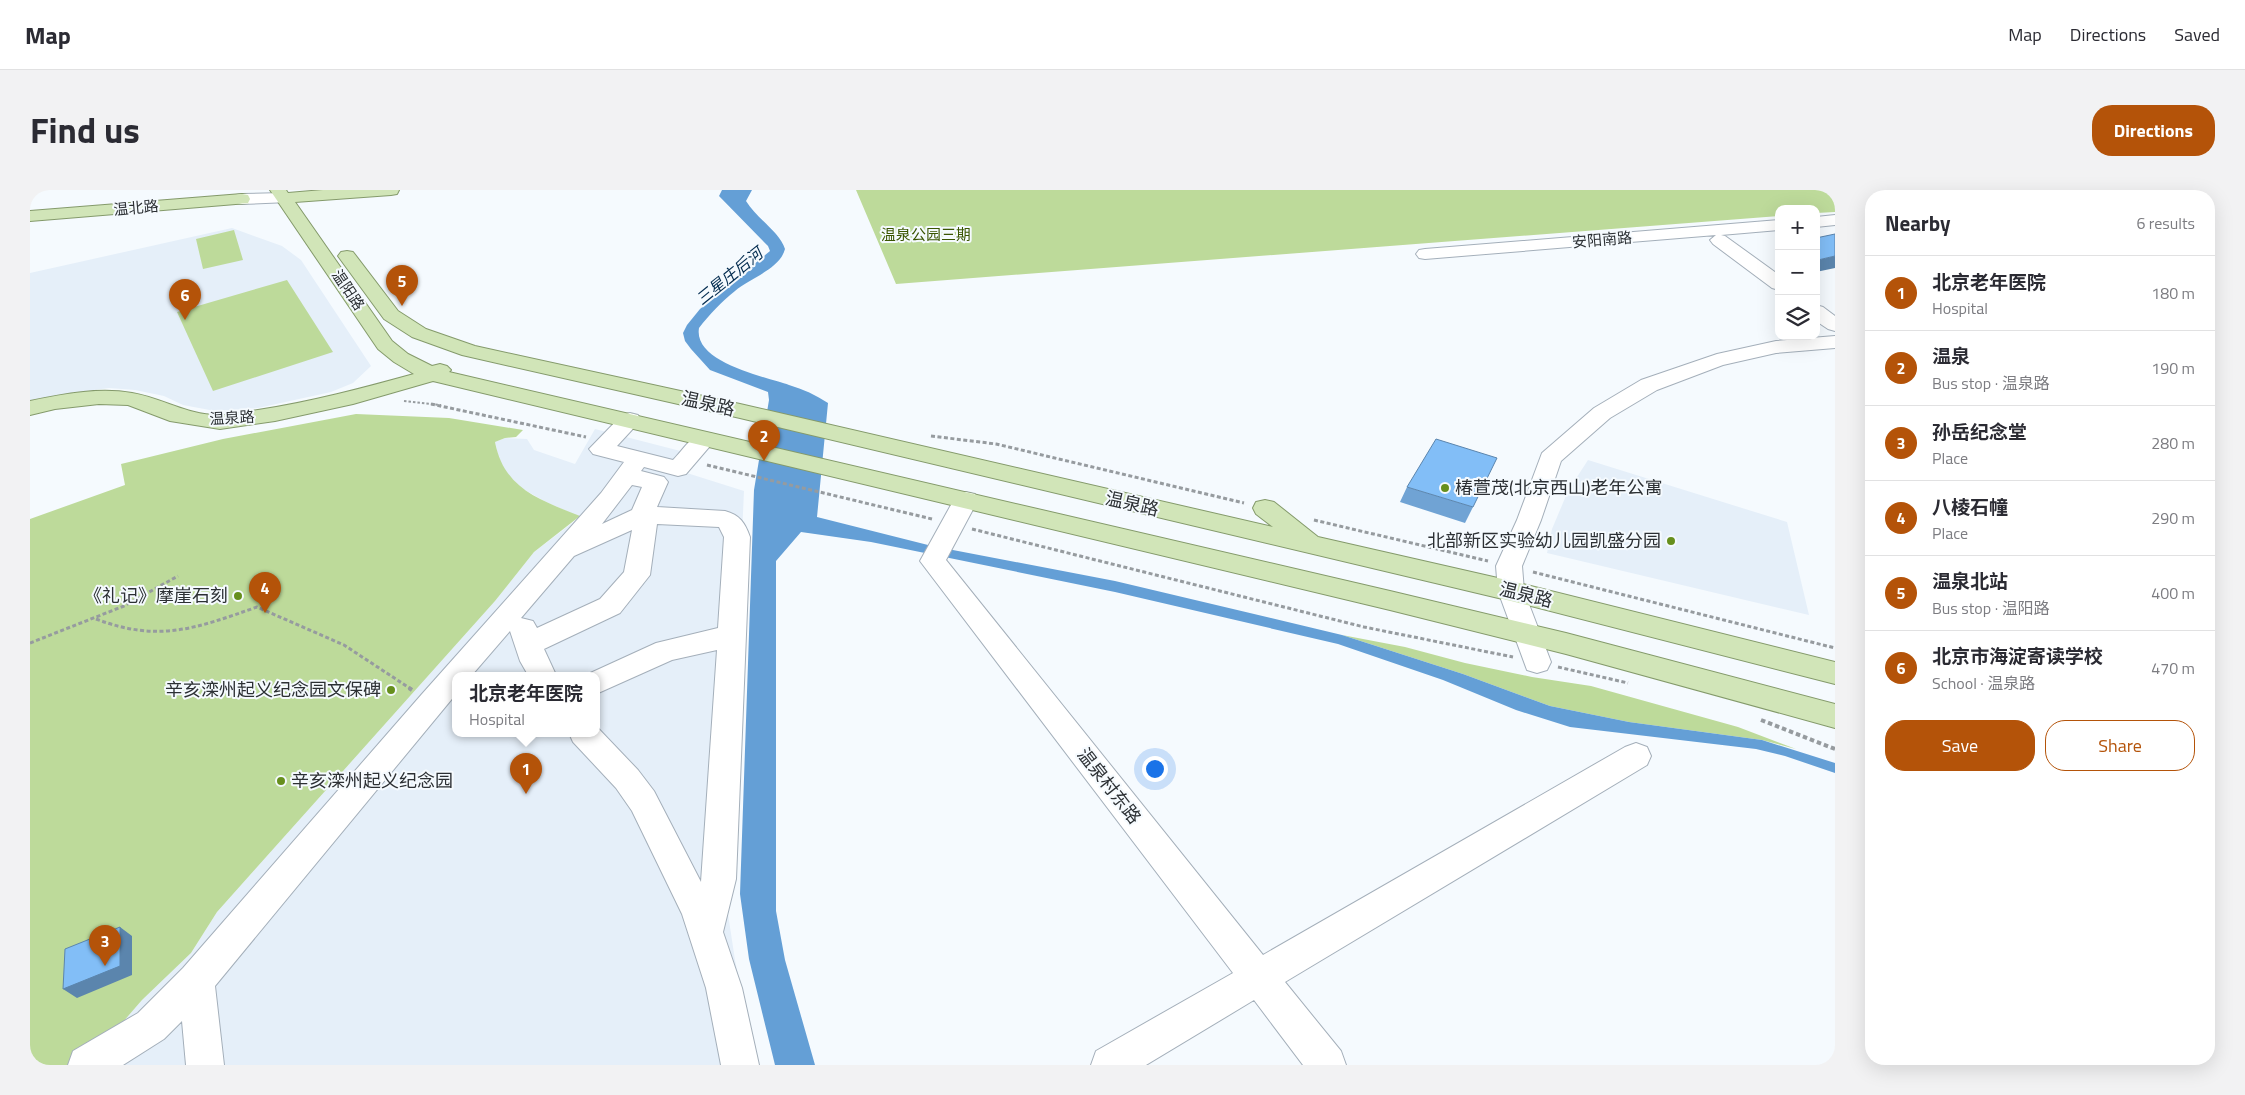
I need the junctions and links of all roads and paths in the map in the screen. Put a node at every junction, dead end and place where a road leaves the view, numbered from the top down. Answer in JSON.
{"nodes":[{"id":1,"x":391,"y":190,"type":"edge"},
{"id":2,"x":290,"y":193,"type":"edge"},
{"id":3,"x":242,"y":199,"type":"joint"},
{"id":4,"x":317,"y":214,"type":"dead end"},
{"id":5,"x":30,"y":216,"type":"edge"},
{"id":6,"x":1835,"y":220,"type":"edge"},
{"id":7,"x":1820,"y":222,"type":"edge"},
{"id":8,"x":1775,"y":225,"type":"edge"},
{"id":9,"x":1719,"y":240,"type":"dead end"},
{"id":10,"x":340,"y":246,"type":"dead end"},
{"id":11,"x":1425,"y":254,"type":"dead end"},
{"id":12,"x":1775,"y":281,"type":"edge"},
{"id":13,"x":1820,"y":315,"type":"edge"},
{"id":14,"x":1835,"y":325,"type":"edge"},
{"id":15,"x":1835,"y":342,"type":"edge"},
{"id":16,"x":469,"y":351,"type":"junction"},
{"id":17,"x":433,"y":375,"type":"junction"},
{"id":18,"x":395,"y":401,"type":"dead end"},
{"id":19,"x":30,"y":408,"type":"edge"},
{"id":20,"x":630,"y":420,"type":"junction"},
{"id":21,"x":927,"y":436,"type":"dead end"},
{"id":22,"x":705,"y":439,"type":"junction"},
{"id":23,"x":608,"y":442,"type":"junction"},
{"id":24,"x":686,"y":459,"type":"junction"},
{"id":25,"x":631,"y":468,"type":"junction"},
{"id":26,"x":966,"y":500,"type":"junction"},
{"id":27,"x":1266,"y":508,"type":"joint"},
{"id":28,"x":642,"y":514,"type":"junction"},
{"id":29,"x":1312,"y":520,"type":"dead end"},
{"id":30,"x":942,"y":542,"type":"junction"},
{"id":31,"x":1315,"y":546,"type":"junction"},
{"id":32,"x":563,"y":553,"type":"junction"},
{"id":33,"x":1509,"y":566,"type":"junction"},
{"id":34,"x":178,"y":576,"type":"dead end"},
{"id":35,"x":1511,"y":591,"type":"junction"},
{"id":36,"x":516,"y":607,"type":"junction"},
{"id":37,"x":96,"y":619,"type":"junction"},
{"id":38,"x":731,"y":634,"type":"junction"},
{"id":39,"x":1528,"y":635,"type":"junction"},
{"id":40,"x":30,"y":643,"type":"edge"},
{"id":41,"x":529,"y":644,"type":"junction"},
{"id":42,"x":1835,"y":648,"type":"edge"},
{"id":43,"x":1537,"y":662,"type":"junction"},
{"id":44,"x":459,"y":672,"type":"edge"},
{"id":45,"x":541,"y":672,"type":"edge"},
{"id":46,"x":1835,"y":673,"type":"edge"},
{"id":47,"x":452,"y":679,"type":"edge"},
{"id":48,"x":600,"y":681,"type":"edge"},
{"id":49,"x":1631,"y":684,"type":"dead end"},
{"id":50,"x":432,"y":702,"type":"junction"},
{"id":51,"x":1835,"y":716,"type":"edge"},
{"id":52,"x":1753,"y":717,"type":"dead end"},
{"id":53,"x":588,"y":737,"type":"edge"},
{"id":54,"x":1835,"y":748,"type":"edge"},
{"id":55,"x":1636,"y":756,"type":"dead end"},
{"id":56,"x":705,"y":932,"type":"junction"},
{"id":57,"x":1258,"y":978,"type":"junction"},
{"id":58,"x":196,"y":981,"type":"junction"},
{"id":59,"x":87,"y":1065,"type":"edge"},
{"id":60,"x":205,"y":1065,"type":"edge"},
{"id":61,"x":740,"y":1065,"type":"edge"},
{"id":62,"x":1110,"y":1065,"type":"edge"},
{"id":63,"x":1327,"y":1065,"type":"edge"}],
"edges":[{"from":1,"to":2,"type":"main road","name":"温北路"},
{"from":2,"to":3,"type":"street","name":"温北路"},
{"from":2,"to":4,"type":"main road"},
{"from":2,"to":17,"type":"main road","name":"温阳路"},
{"from":3,"to":5,"type":"main road","name":"温北路"},
{"from":6,"to":7,"type":"street"},
{"from":8,"to":11,"type":"street","name":"安阳南路"},
{"from":9,"to":12,"type":"street"},
{"from":10,"to":16,"type":"main road","name":"温阳路"},
{"from":13,"to":14,"type":"street"},
{"from":15,"to":33,"type":"street"},
{"from":16,"to":17,"type":"main road","name":"温泉路"},
{"from":16,"to":31,"type":"main road","name":"温泉路"},
{"from":17,"to":19,"type":"main road","name":"温泉路"},
{"from":17,"to":20,"type":"main road","name":"温泉路"},
{"from":18,"to":23,"type":"path"},
{"from":20,"to":22,"type":"main road","name":"温泉路"},
{"from":20,"to":23,"type":"street"},
{"from":21,"to":27,"type":"path"},
{"from":22,"to":24,"type":"street"},
{"from":22,"to":26,"type":"main road","name":"温泉路"},
{"from":23,"to":25,"type":"street"},
{"from":24,"to":25,"type":"street"},
{"from":24,"to":30,"type":"path"},
{"from":25,"to":28,"type":"street"},
{"from":25,"to":32,"type":"street"},
{"from":26,"to":30,"type":"street"},
{"from":26,"to":39,"type":"main road","name":"温泉路"},
{"from":27,"to":31,"type":"main road"},
{"from":28,"to":32,"type":"street"},
{"from":28,"to":38,"type":"street"},
{"from":28,"to":41,"type":"street"},
{"from":29,"to":33,"type":"path"},
{"from":30,"to":43,"type":"path"},
{"from":30,"to":57,"type":"street","name":"温泉村东路"},
{"from":31,"to":35,"type":"main road","name":"温泉路"},
{"from":32,"to":36,"type":"street"},
{"from":33,"to":35,"type":"street"},
{"from":33,"to":42,"type":"path"},
{"from":34,"to":37,"type":"path"},
{"from":35,"to":39,"type":"street"},
{"from":35,"to":46,"type":"main road","name":"温泉路"},
{"from":36,"to":41,"type":"street"},
{"from":36,"to":44,"type":"street"},
{"from":37,"to":40,"type":"path"},
{"from":37,"to":50,"type":"path"},
{"from":38,"to":48,"type":"street"},
{"from":38,"to":56,"type":"street"},
{"from":39,"to":43,"type":"street"},
{"from":39,"to":51,"type":"main road","name":"温泉路"},
{"from":41,"to":45,"type":"street"},
{"from":43,"to":49,"type":"path"},
{"from":47,"to":50,"type":"street"},
{"from":50,"to":58,"type":"street"},
{"from":52,"to":54,"type":"path"},
{"from":53,"to":56,"type":"street"},
{"from":55,"to":57,"type":"street"},
{"from":56,"to":61,"type":"street"},
{"from":57,"to":62,"type":"street"},
{"from":57,"to":63,"type":"street","name":"温泉村东路"},
{"from":58,"to":59,"type":"street"},
{"from":58,"to":60,"type":"street"}]}
